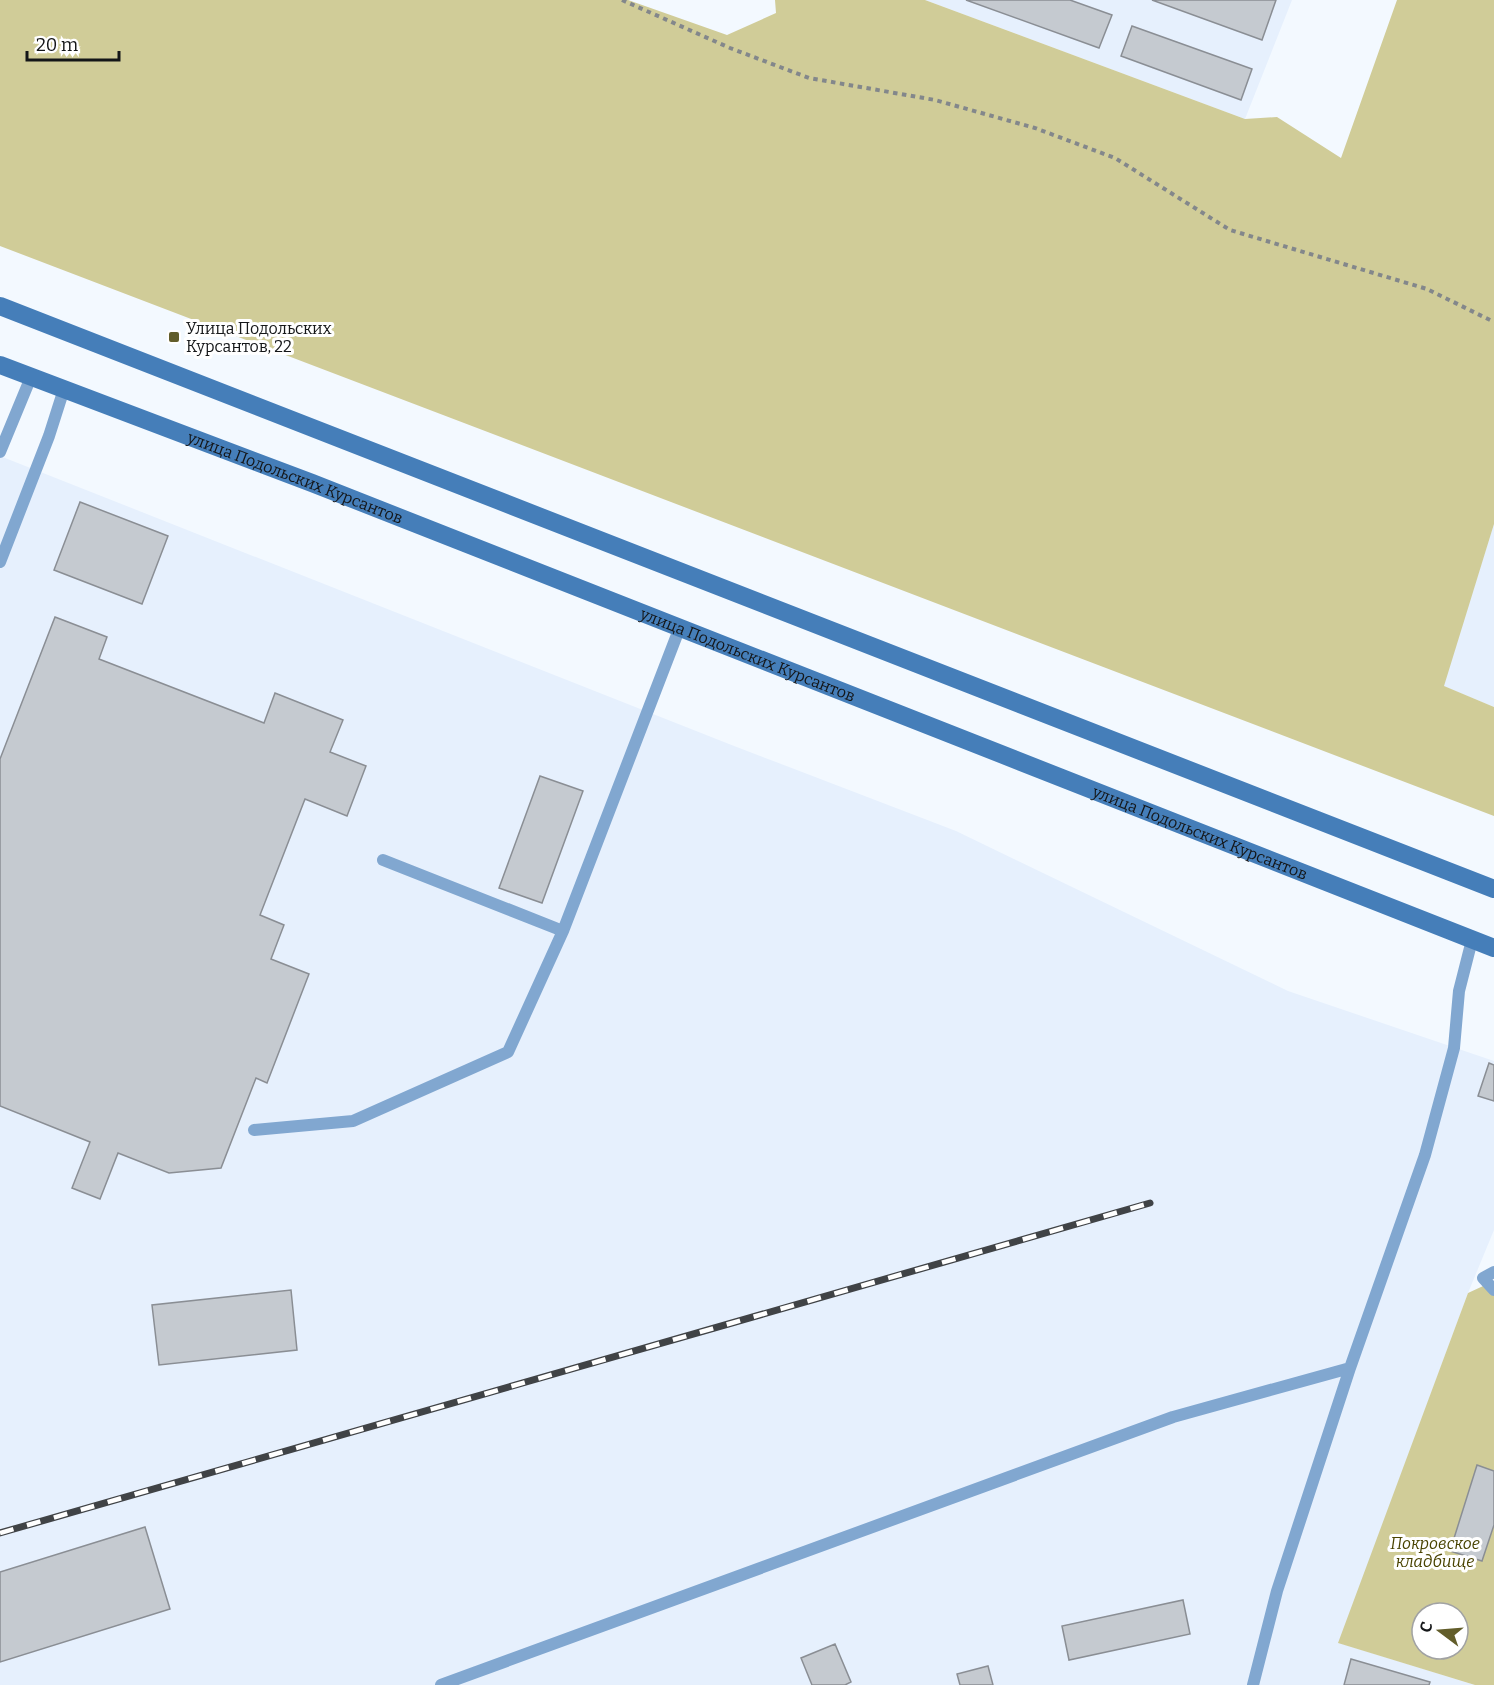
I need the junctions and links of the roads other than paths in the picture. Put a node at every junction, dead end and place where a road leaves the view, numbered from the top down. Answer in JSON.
{"nodes":[{"id":1,"x":0,"y":306,"type":"edge"},
{"id":2,"x":0,"y":364,"type":"edge"},
{"id":3,"x":31,"y":377,"type":"junction"},
{"id":4,"x":64,"y":389,"type":"junction"},
{"id":5,"x":0,"y":452,"type":"edge"},
{"id":6,"x":0,"y":562,"type":"edge"},
{"id":7,"x":680,"y":627,"type":"junction"},
{"id":8,"x":383,"y":860,"type":"dead end"},
{"id":9,"x":1494,"y":889,"type":"edge"},
{"id":10,"x":563,"y":931,"type":"junction"},
{"id":11,"x":1472,"y":940,"type":"junction"},
{"id":12,"x":1494,"y":948,"type":"edge"},
{"id":13,"x":254,"y":1130,"type":"dead end"},
{"id":14,"x":1494,"y":1272,"type":"edge"},
{"id":15,"x":1494,"y":1290,"type":"edge"},
{"id":16,"x":1350,"y":1368,"type":"junction"},
{"id":17,"x":441,"y":1685,"type":"edge"},
{"id":18,"x":1253,"y":1685,"type":"edge"}],
"edges":[{"from":1,"to":9,"type":"main road"},
{"from":2,"to":3,"type":"main road","name":"улица Подольских Курсантов"},
{"from":3,"to":4,"type":"main road","name":"улица Подольских Курсантов"},
{"from":3,"to":5,"type":"lane"},
{"from":4,"to":6,"type":"lane"},
{"from":4,"to":7,"type":"main road","name":"улица Подольских Курсантов"},
{"from":7,"to":10,"type":"lane"},
{"from":7,"to":11,"type":"main road","name":"улица Подольских Курсантов"},
{"from":8,"to":10,"type":"lane"},
{"from":10,"to":13,"type":"lane"},
{"from":11,"to":12,"type":"main road","name":"улица Подольских Курсантов"},
{"from":11,"to":16,"type":"lane"},
{"from":14,"to":15,"type":"lane"},
{"from":16,"to":17,"type":"lane"},
{"from":16,"to":18,"type":"lane"}]}
